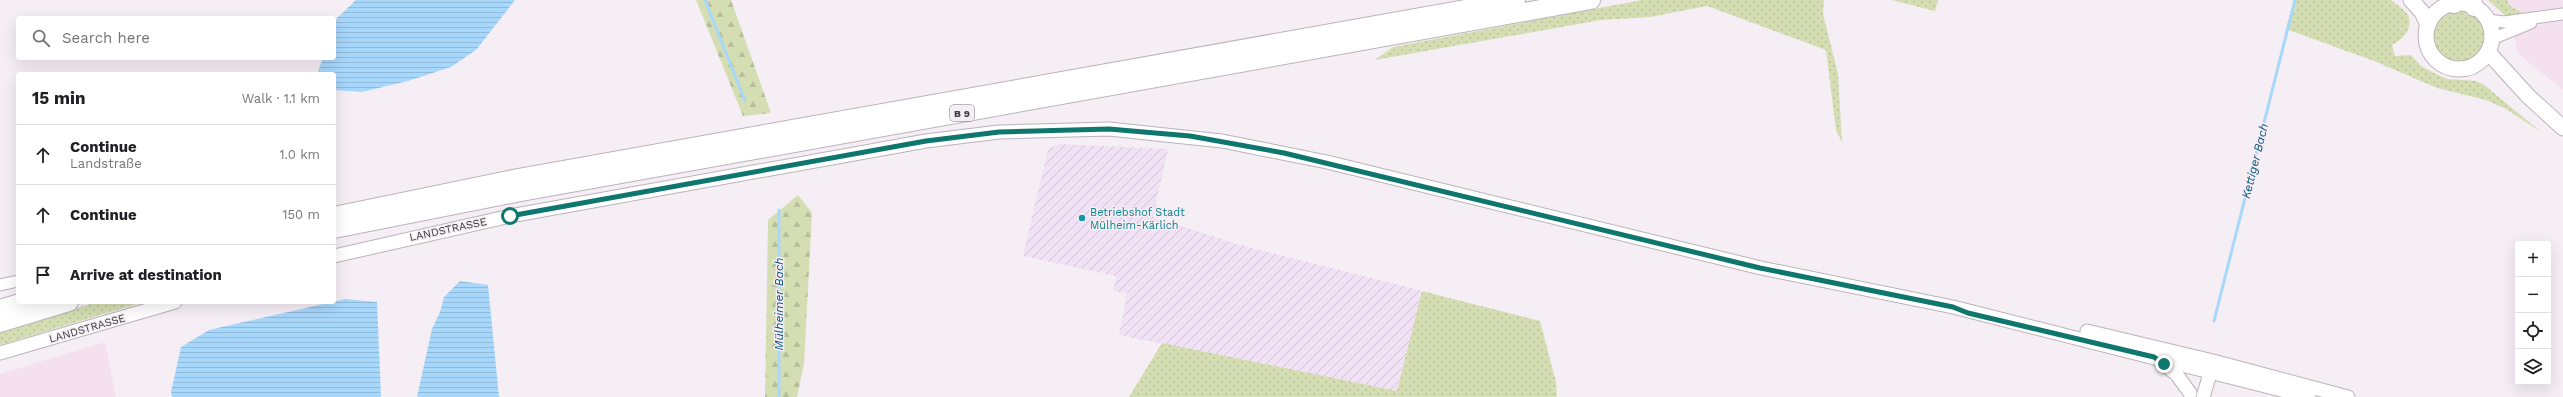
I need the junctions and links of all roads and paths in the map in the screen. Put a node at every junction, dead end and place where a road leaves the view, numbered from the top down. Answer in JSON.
{"nodes":[{"id":1,"x":1516,"y":0,"type":"edge"},
{"id":2,"x":1591,"y":0,"type":"edge"},
{"id":3,"x":2411,"y":0,"type":"edge"},
{"id":4,"x":2425,"y":0,"type":"edge"},
{"id":5,"x":2473,"y":3,"type":"edge"},
{"id":6,"x":2451,"y":4,"type":"edge"},
{"id":7,"x":2563,"y":14,"type":"edge"},
{"id":8,"x":2544,"y":18,"type":"junction"},
{"id":9,"x":2488,"y":20,"type":"junction"},
{"id":10,"x":2428,"y":25,"type":"junction"},
{"id":11,"x":2490,"y":45,"type":"junction"},
{"id":12,"x":2474,"y":66,"type":"junction"},
{"id":13,"x":2528,"y":96,"type":"junction"},
{"id":14,"x":2563,"y":128,"type":"edge"},
{"id":15,"x":336,"y":216,"type":"edge"},
{"id":16,"x":336,"y":229,"type":"edge"},
{"id":17,"x":336,"y":256,"type":"edge"},
{"id":18,"x":16,"y":281,"type":"edge"},
{"id":19,"x":0,"y":285,"type":"edge"},
{"id":20,"x":16,"y":304,"type":"edge"},
{"id":21,"x":62,"y":304,"type":"edge"},
{"id":22,"x":168,"y":304,"type":"edge"},
{"id":23,"x":1953,"y":307,"type":"junction"},
{"id":24,"x":0,"y":309,"type":"edge"},
{"id":25,"x":0,"y":323,"type":"edge"},
{"id":26,"x":0,"y":354,"type":"edge"},
{"id":27,"x":2154,"y":357,"type":"junction"},
{"id":28,"x":2207,"y":365,"type":"junction"},
{"id":29,"x":2190,"y":395,"type":"edge"},
{"id":30,"x":2203,"y":397,"type":"edge"},
{"id":31,"x":2310,"y":397,"type":"edge"},
{"id":32,"x":2348,"y":397,"type":"edge"}],
"edges":[{"from":1,"to":15,"type":"highway","number":"B 9"},
{"from":2,"to":16,"type":"highway","number":"B 9"},
{"from":3,"to":10,"type":"main road"},
{"from":4,"to":6,"type":"main road"},
{"from":5,"to":6,"type":"main road"},
{"from":5,"to":9,"type":"main road"},
{"from":6,"to":10,"type":"main road"},
{"from":7,"to":8,"type":"street"},
{"from":8,"to":9,"type":"street"},
{"from":8,"to":11,"type":"street"},
{"from":9,"to":11,"type":"main road"},
{"from":10,"to":12,"type":"main road"},
{"from":11,"to":12,"type":"main road"},
{"from":11,"to":13,"type":"main road"},
{"from":12,"to":13,"type":"main road"},
{"from":13,"to":14,"type":"main road"},
{"from":17,"to":23,"type":"street","name":"LANDSTRASSE"},
{"from":18,"to":19,"type":"street"},
{"from":20,"to":24,"type":"highway"},
{"from":21,"to":25,"type":"highway"},
{"from":22,"to":26,"type":"street","name":"LANDSTRASSE"},
{"from":23,"to":27,"type":"street"},
{"from":23,"to":28,"type":"street"},
{"from":27,"to":28,"type":"street"},
{"from":27,"to":29,"type":"street"},
{"from":28,"to":29,"type":"street"},
{"from":28,"to":30,"type":"street"},
{"from":28,"to":31,"type":"street"},
{"from":28,"to":32,"type":"street"}]}
